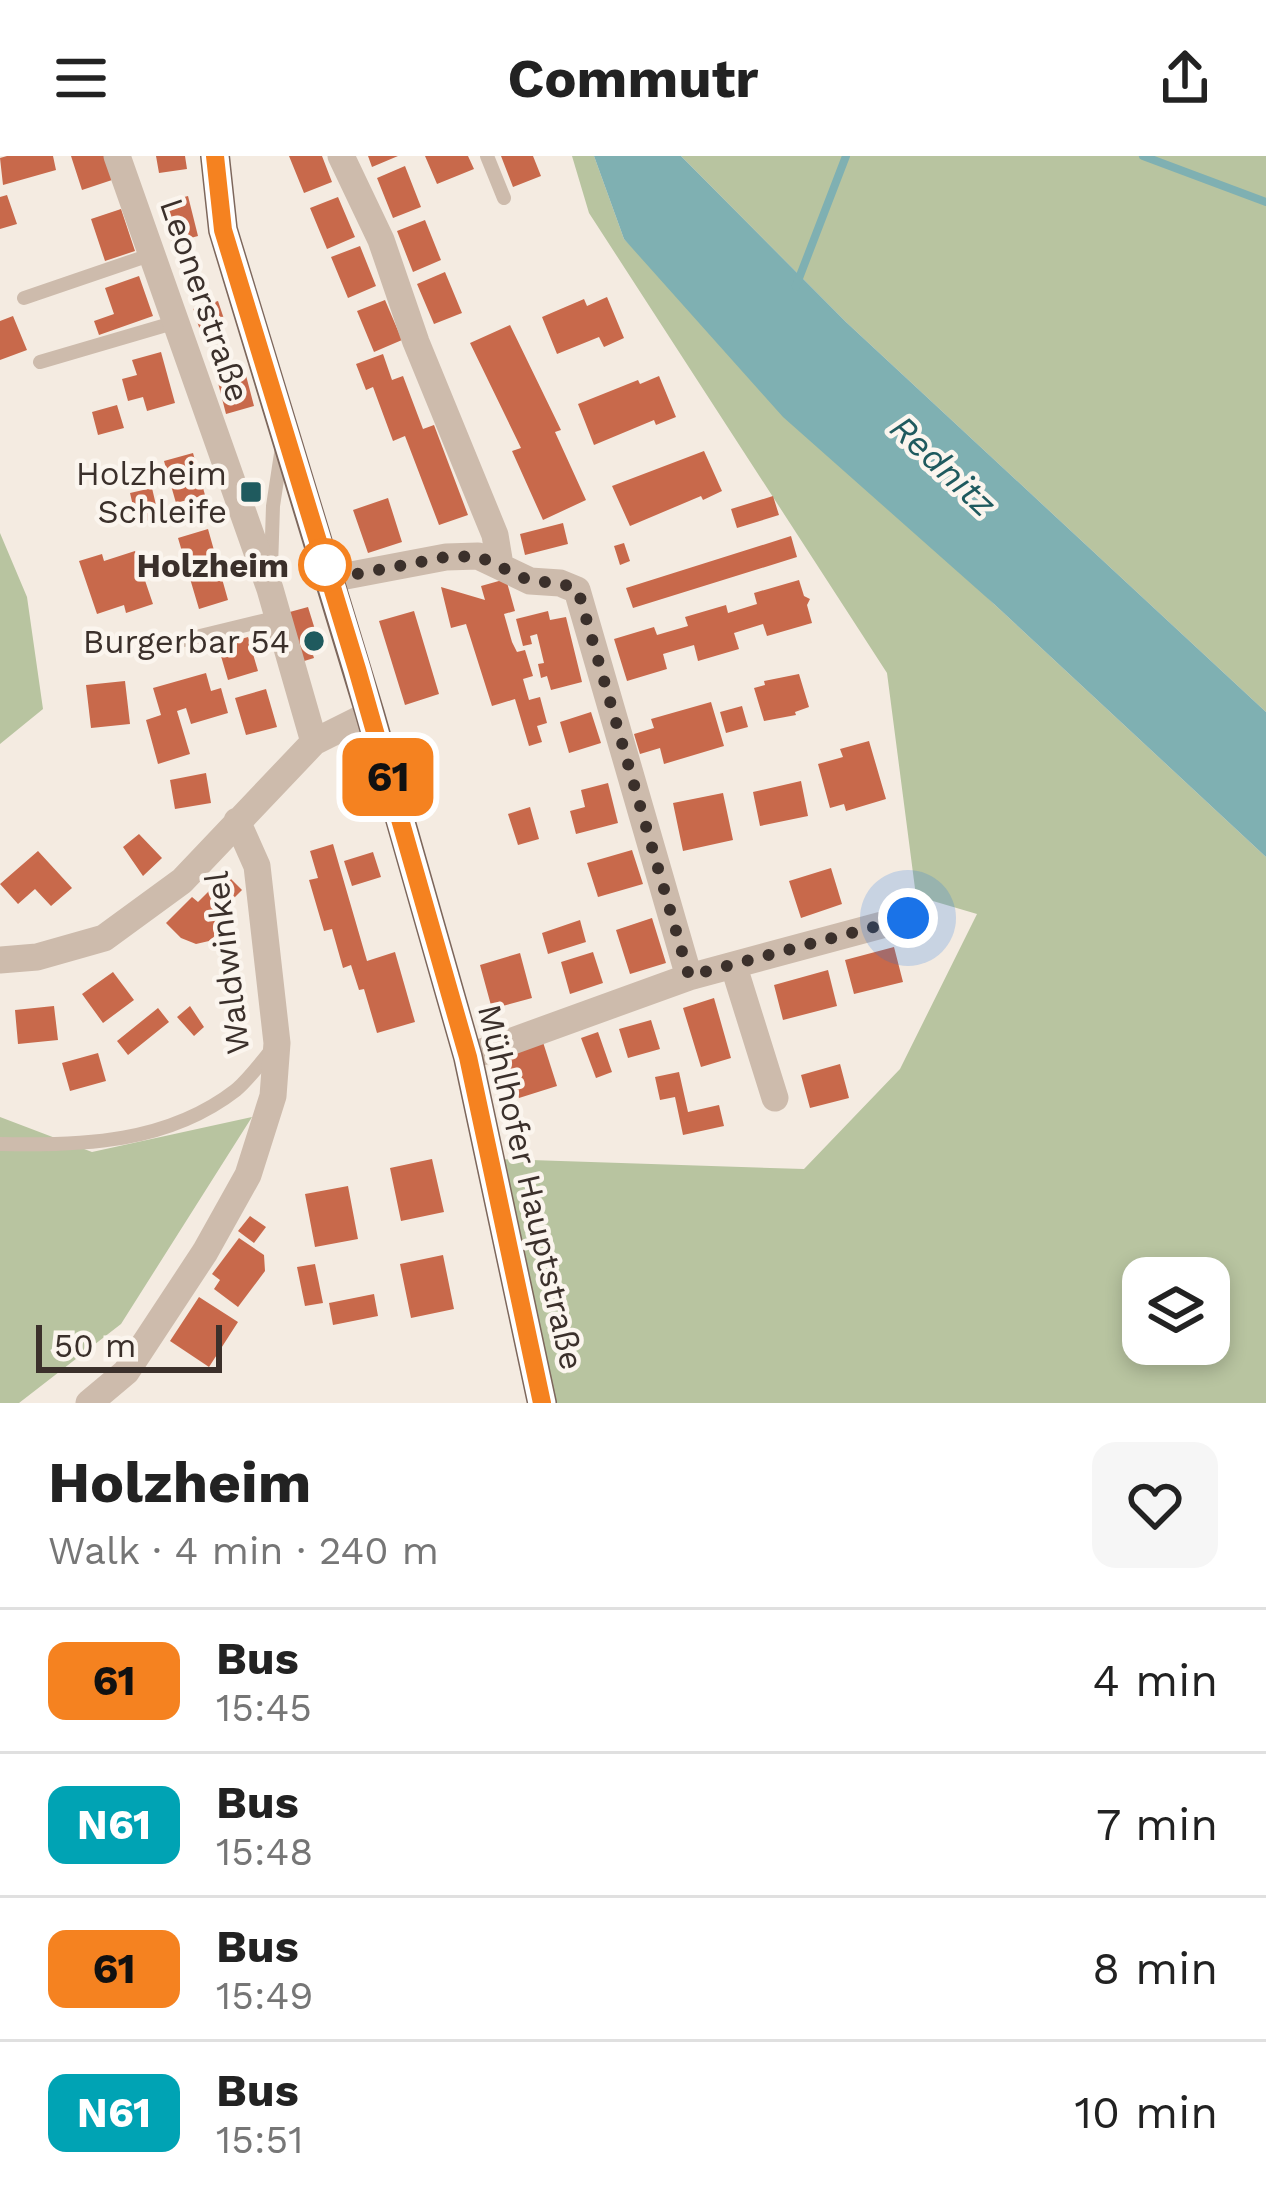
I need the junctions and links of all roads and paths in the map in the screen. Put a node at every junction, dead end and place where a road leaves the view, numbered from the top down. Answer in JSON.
{"nodes":[{"id":1,"x":117,"y":156,"type":"edge"},
{"id":2,"x":214,"y":156,"type":"edge"},
{"id":3,"x":340,"y":156,"type":"edge"},
{"id":4,"x":487,"y":156,"type":"edge"},
{"id":5,"x":504,"y":198,"type":"dead end"},
{"id":6,"x":150,"y":255,"type":"junction"},
{"id":7,"x":24,"y":298,"type":"dead end"},
{"id":8,"x":173,"y":322,"type":"junction"},
{"id":9,"x":40,"y":362,"type":"dead end"},
{"id":10,"x":285,"y":430,"type":"junction"},
{"id":11,"x":500,"y":565,"type":"junction"},
{"id":12,"x":330,"y":579,"type":"junction"},
{"id":13,"x":270,"y":589,"type":"junction"},
{"id":14,"x":279,"y":617,"type":"junction"},
{"id":15,"x":163,"y":646,"type":"dead end"},
{"id":16,"x":370,"y":714,"type":"junction"},
{"id":17,"x":314,"y":742,"type":"junction"},
{"id":18,"x":237,"y":820,"type":"junction"},
{"id":19,"x":908,"y":918,"type":"dead end"},
{"id":20,"x":0,"y":960,"type":"edge"},
{"id":21,"x":734,"y":967,"type":"junction"},
{"id":22,"x":689,"y":976,"type":"junction"},
{"id":23,"x":277,"y":1043,"type":"junction"},
{"id":24,"x":468,"y":1057,"type":"junction"},
{"id":25,"x":775,"y":1098,"type":"dead end"},
{"id":26,"x":0,"y":1144,"type":"edge"},
{"id":27,"x":88,"y":1403,"type":"edge"},
{"id":28,"x":542,"y":1403,"type":"edge"}],
"edges":[{"from":1,"to":6,"type":"street","name":"Leonerstraße"},
{"from":2,"to":10,"type":"main road","name":"Mühlhofer Hauptstraße"},
{"from":3,"to":11,"type":"street"},
{"from":4,"to":5,"type":"lane"},
{"from":6,"to":7,"type":"lane"},
{"from":6,"to":8,"type":"street","name":"Leonerstraße"},
{"from":8,"to":9,"type":"lane"},
{"from":8,"to":13,"type":"street","name":"Leonerstraße"},
{"from":10,"to":12,"type":"main road","name":"Mühlhofer Hauptstraße"},
{"from":10,"to":13,"type":"lane"},
{"from":11,"to":12,"type":"street"},
{"from":11,"to":22,"type":"street"},
{"from":12,"to":16,"type":"main road","name":"Mühlhofer Hauptstraße"},
{"from":13,"to":14,"type":"street","name":"Leonerstraße"},
{"from":14,"to":15,"type":"lane"},
{"from":14,"to":17,"type":"street","name":"Leonerstraße"},
{"from":16,"to":17,"type":"street"},
{"from":16,"to":24,"type":"main road","name":"Mühlhofer Hauptstraße"},
{"from":17,"to":18,"type":"street"},
{"from":18,"to":20,"type":"street"},
{"from":18,"to":23,"type":"street","name":"Waldwinkel"},
{"from":19,"to":21,"type":"street"},
{"from":21,"to":22,"type":"street"},
{"from":21,"to":25,"type":"street"},
{"from":22,"to":24,"type":"street"},
{"from":23,"to":26,"type":"lane"},
{"from":23,"to":27,"type":"street","name":"Waldwinkel"},
{"from":24,"to":28,"type":"main road","name":"Mühlhofer Hauptstraße"}]}
